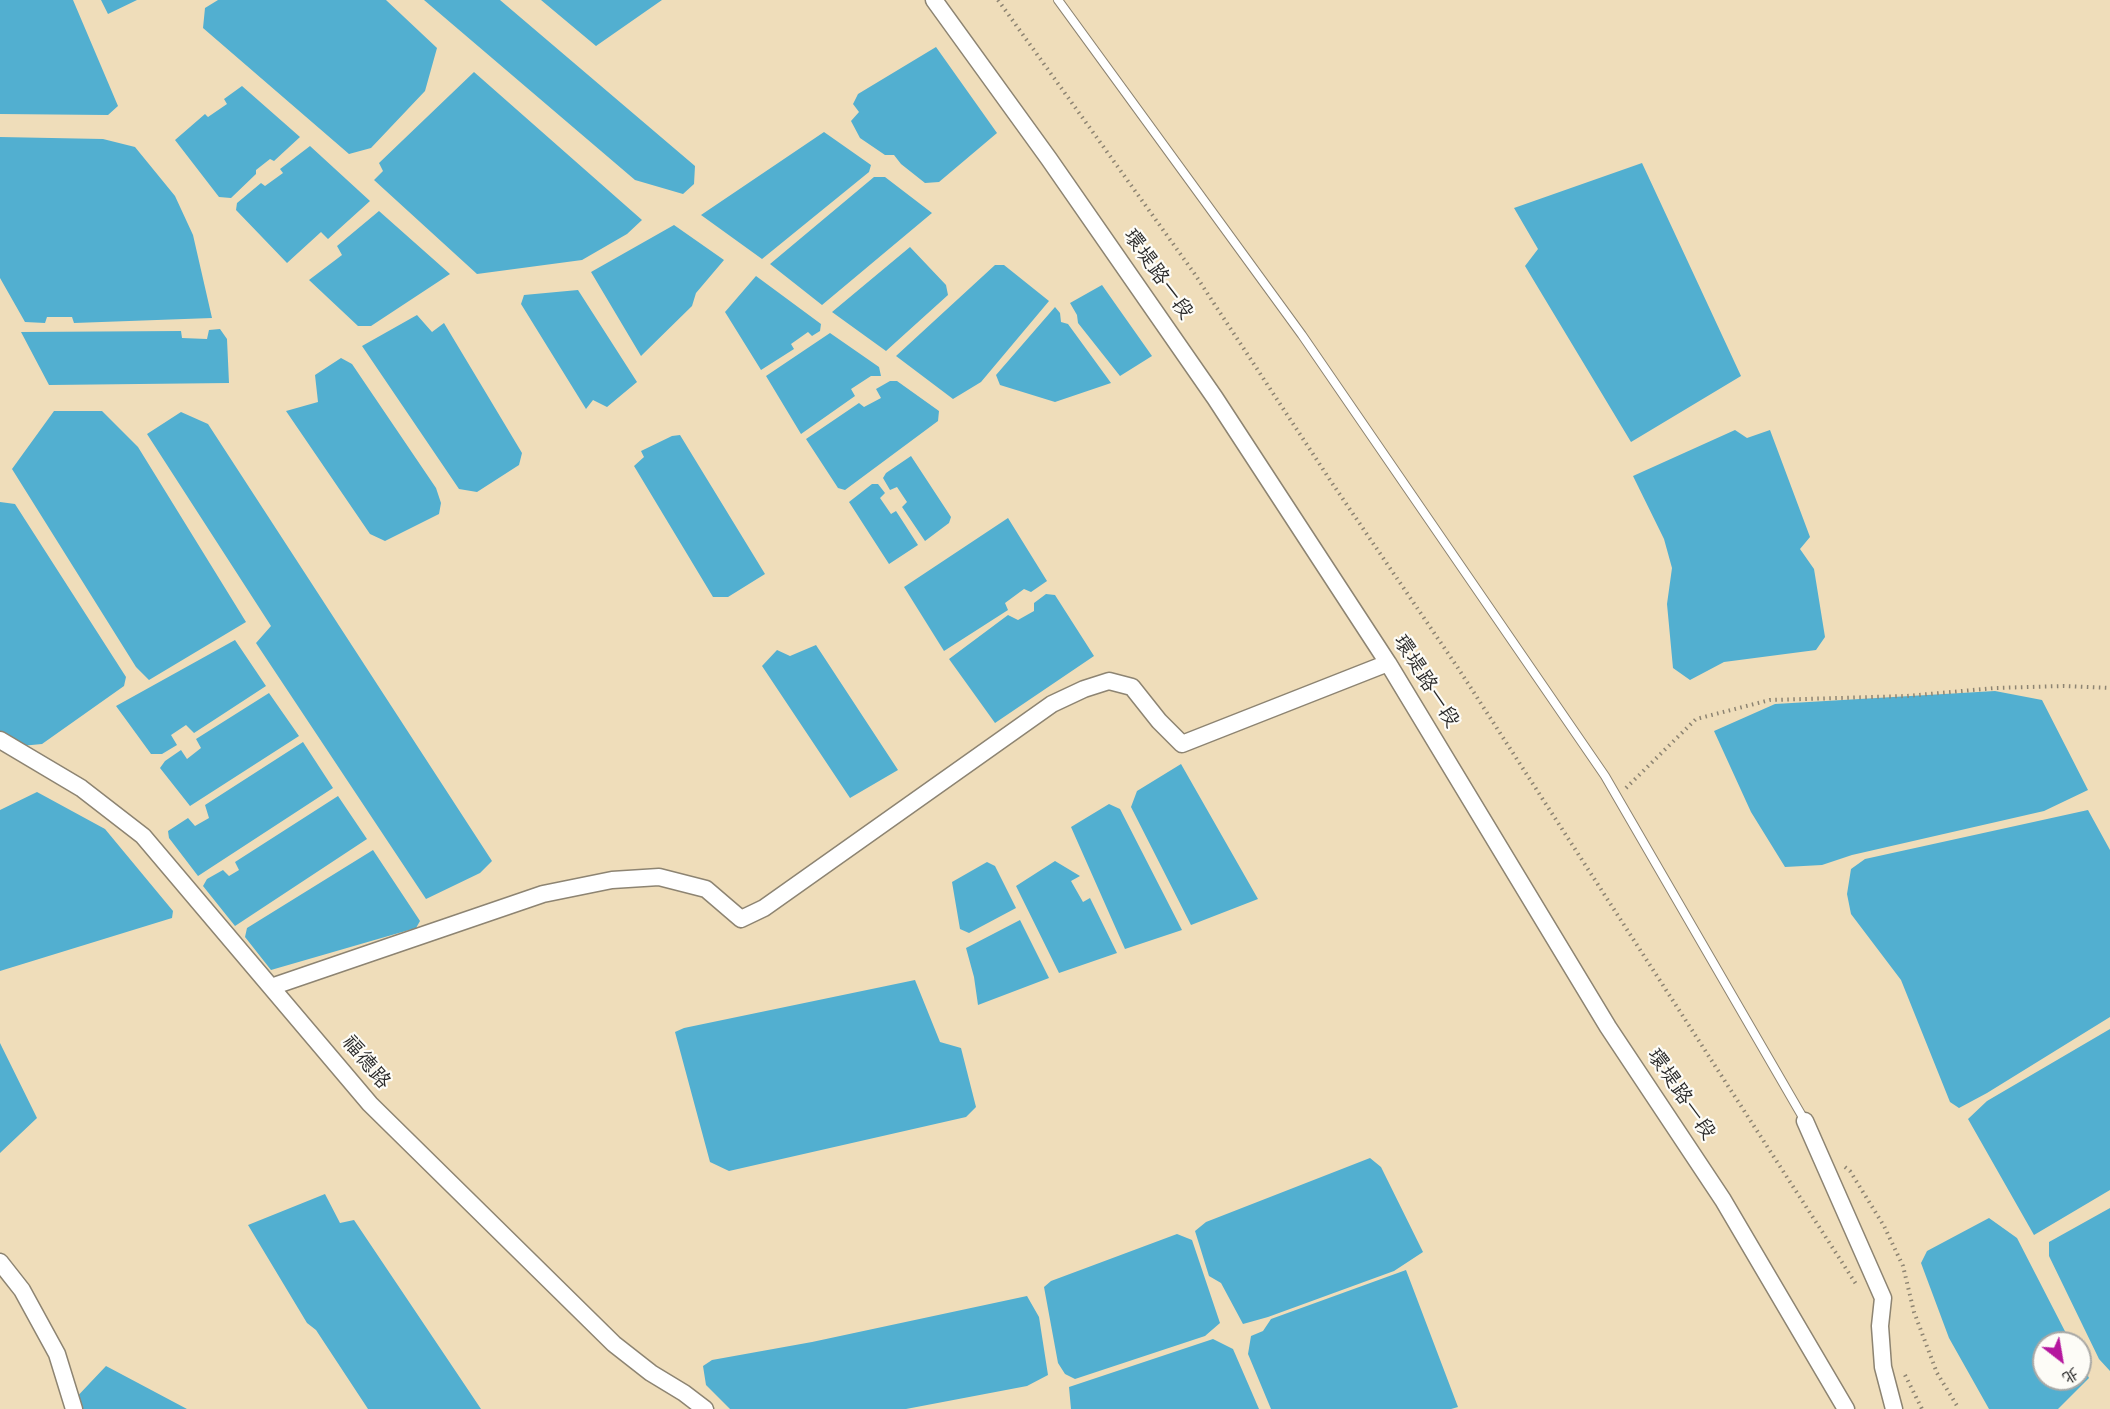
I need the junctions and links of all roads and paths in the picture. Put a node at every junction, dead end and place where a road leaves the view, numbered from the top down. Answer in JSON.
{"nodes":[{"id":1,"x":934,"y":0,"type":"edge"},
{"id":2,"x":998,"y":0,"type":"edge"},
{"id":3,"x":1058,"y":0,"type":"edge"},
{"id":4,"x":1388,"y":663,"type":"junction"},
{"id":5,"x":2110,"y":688,"type":"edge"},
{"id":6,"x":0,"y":740,"type":"edge"},
{"id":7,"x":1617,"y":797,"type":"junction"},
{"id":8,"x":272,"y":987,"type":"junction"},
{"id":9,"x":1805,"y":1121,"type":"joint"},
{"id":10,"x":1842,"y":1164,"type":"dead end"},
{"id":11,"x":0,"y":1262,"type":"edge"},
{"id":12,"x":1857,"y":1285,"type":"dead end"},
{"id":13,"x":1901,"y":1368,"type":"dead end"},
{"id":14,"x":74,"y":1409,"type":"edge"},
{"id":15,"x":705,"y":1409,"type":"edge"},
{"id":16,"x":1846,"y":1409,"type":"edge"},
{"id":17,"x":1894,"y":1409,"type":"edge"},
{"id":18,"x":1922,"y":1409,"type":"edge"},
{"id":19,"x":1959,"y":1409,"type":"edge"}],
"edges":[{"from":1,"to":4,"type":"street","name":"環堤路一段"},
{"from":2,"to":12,"type":"path"},
{"from":3,"to":7,"type":"lane"},
{"from":4,"to":8,"type":"street"},
{"from":4,"to":16,"type":"street","name":"環堤路一段"},
{"from":5,"to":7,"type":"path"},
{"from":6,"to":8,"type":"street","name":"福德路"},
{"from":7,"to":9,"type":"lane"},
{"from":8,"to":15,"type":"street","name":"福德路"},
{"from":9,"to":17,"type":"street"},
{"from":10,"to":19,"type":"path"},
{"from":11,"to":14,"type":"street"},
{"from":13,"to":18,"type":"path"}]}
